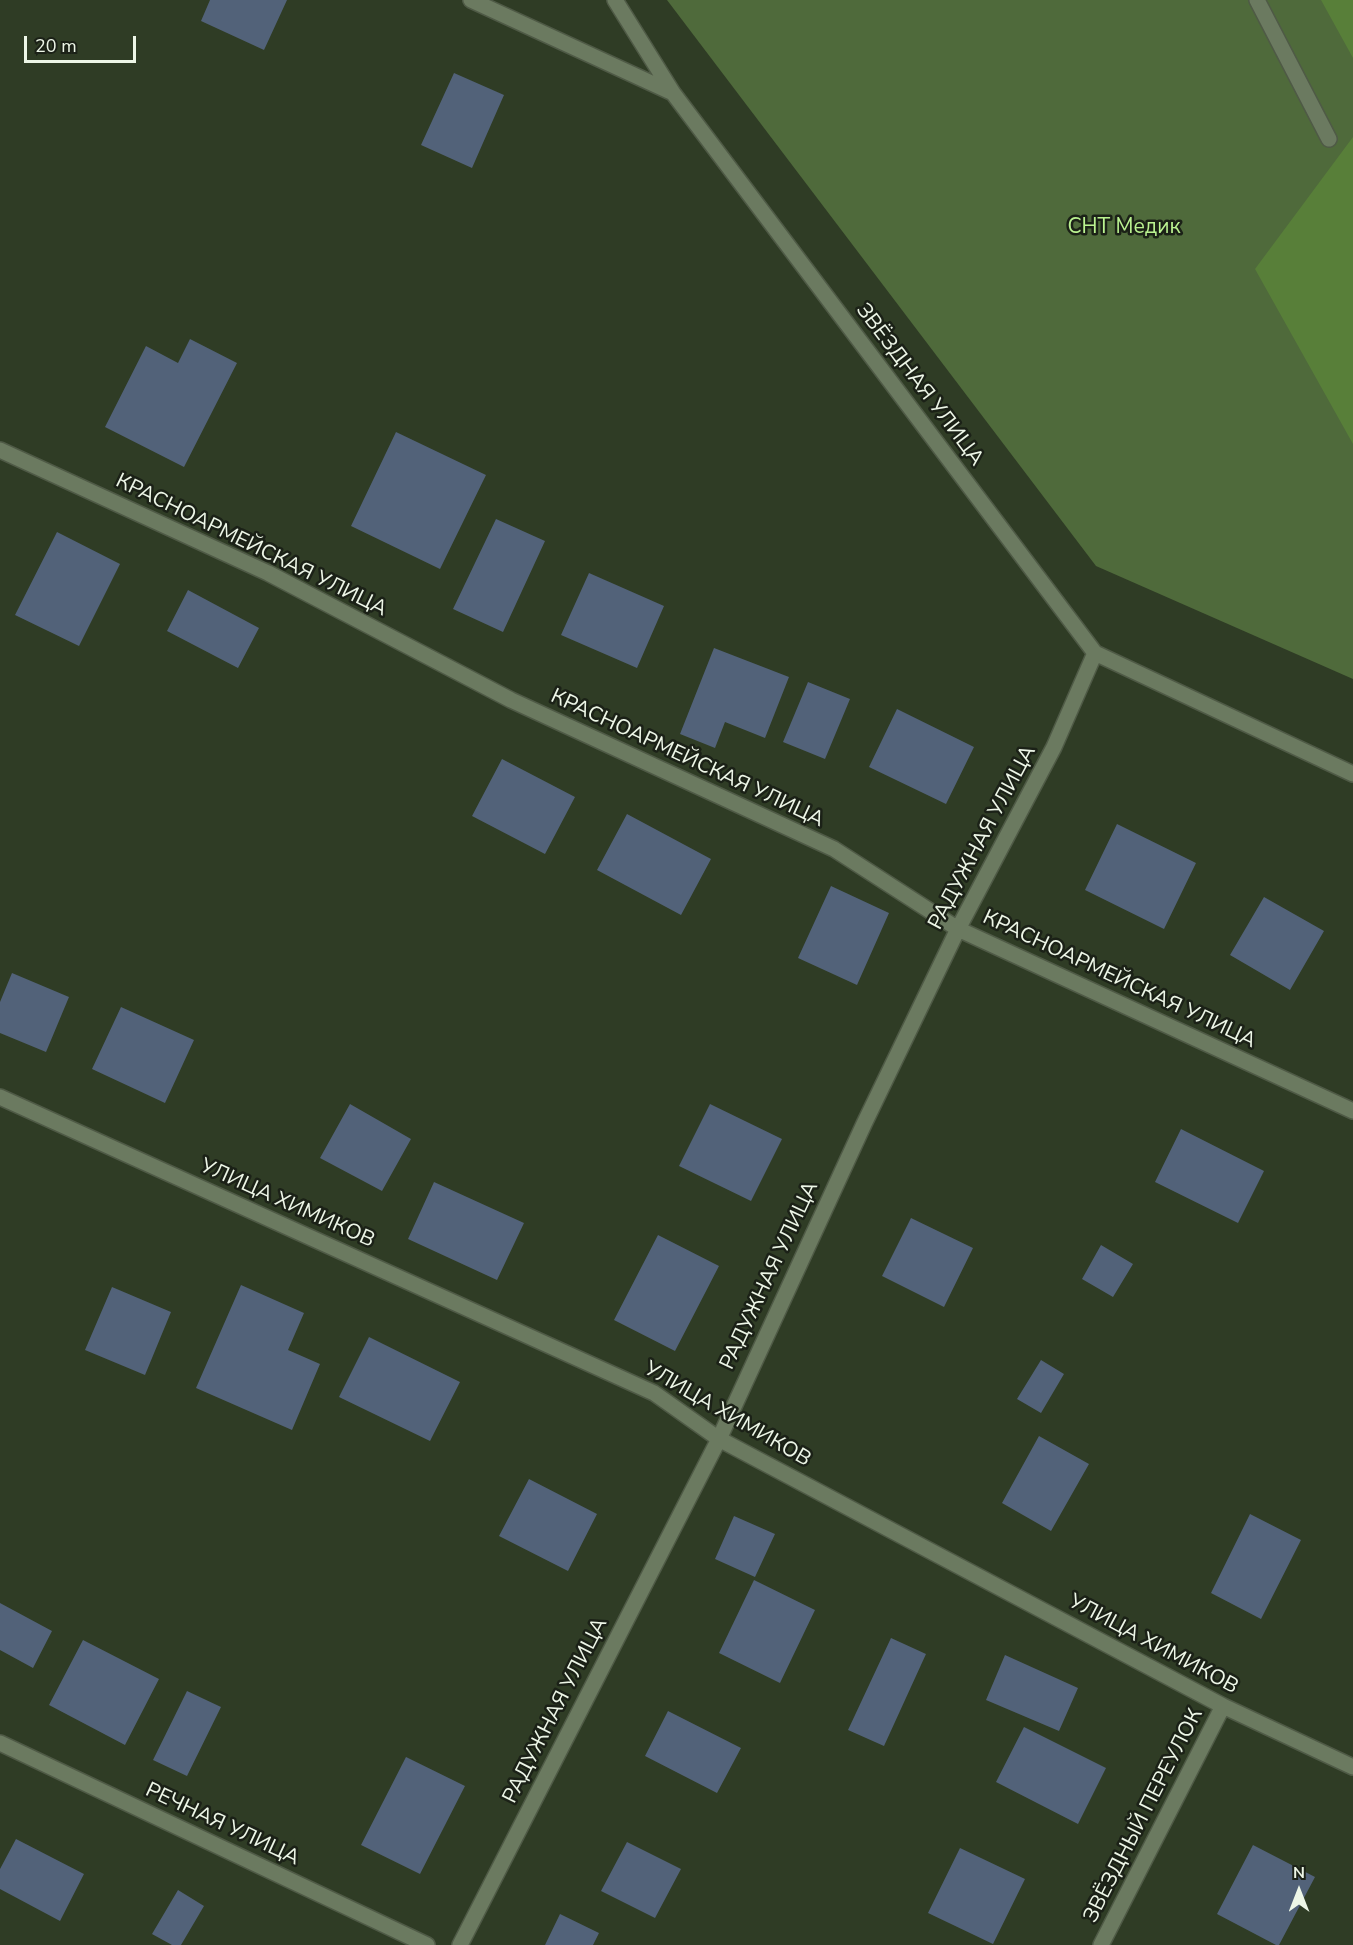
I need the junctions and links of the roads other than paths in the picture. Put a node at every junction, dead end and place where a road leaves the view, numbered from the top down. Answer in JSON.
{"nodes":[{"id":1,"x":471,"y":0,"type":"edge"},
{"id":2,"x":615,"y":0,"type":"edge"},
{"id":3,"x":1257,"y":0,"type":"edge"},
{"id":4,"x":673,"y":93,"type":"junction"},
{"id":5,"x":1329,"y":139,"type":"dead end"},
{"id":6,"x":0,"y":450,"type":"edge"},
{"id":7,"x":1095,"y":653,"type":"junction"},
{"id":8,"x":1353,"y":774,"type":"edge"},
{"id":9,"x":958,"y":929,"type":"junction"},
{"id":10,"x":0,"y":1097,"type":"edge"},
{"id":11,"x":1353,"y":1111,"type":"edge"},
{"id":12,"x":718,"y":1439,"type":"junction"},
{"id":13,"x":1223,"y":1706,"type":"junction"},
{"id":14,"x":0,"y":1743,"type":"edge"},
{"id":15,"x":1353,"y":1767,"type":"edge"},
{"id":16,"x":427,"y":1945,"type":"edge"},
{"id":17,"x":460,"y":1945,"type":"edge"},
{"id":18,"x":1101,"y":1945,"type":"edge"}],
"edges":[{"from":1,"to":4,"type":"street","name":"ЗВЁЗДНАЯ УЛИЦА"},
{"from":2,"to":4,"type":"street"},
{"from":3,"to":5,"type":"street"},
{"from":4,"to":7,"type":"street","name":"ЗВЁЗДНАЯ УЛИЦА"},
{"from":6,"to":9,"type":"street","name":"КРАСНОАРМЕЙСКАЯ УЛИЦА"},
{"from":7,"to":8,"type":"street","name":"ЗВЁЗДНАЯ УЛИЦА"},
{"from":7,"to":9,"type":"street","name":"РАДУЖНАЯ УЛИЦА"},
{"from":9,"to":11,"type":"street","name":"КРАСНОАРМЕЙСКАЯ УЛИЦА"},
{"from":9,"to":12,"type":"street","name":"РАДУЖНАЯ УЛИЦА"},
{"from":10,"to":12,"type":"street","name":"УЛИЦА ХИМИКОВ"},
{"from":12,"to":13,"type":"street","name":"УЛИЦА ХИМИКОВ"},
{"from":12,"to":17,"type":"street","name":"РАДУЖНАЯ УЛИЦА"},
{"from":13,"to":15,"type":"street","name":"УЛИЦА ХИМИКОВ"},
{"from":13,"to":18,"type":"street","name":"ЗВЁЗДНЫЙ ПЕРЕУЛОК"},
{"from":14,"to":16,"type":"street","name":"РЕЧНАЯ УЛИЦА"}]}
